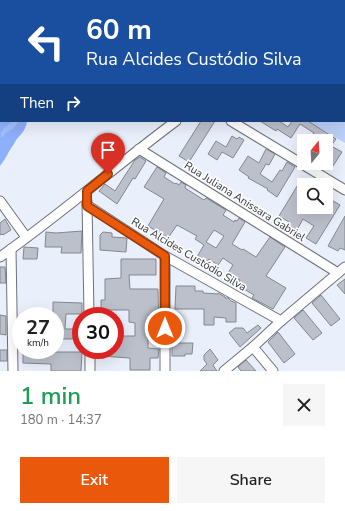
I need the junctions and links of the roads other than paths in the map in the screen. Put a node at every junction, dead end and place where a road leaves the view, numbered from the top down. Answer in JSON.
{"nodes":[{"id":1,"x":175,"y":122,"type":"edge"},
{"id":2,"x":233,"y":122,"type":"edge"},
{"id":3,"x":139,"y":149,"type":"junction"},
{"id":4,"x":345,"y":190,"type":"edge"},
{"id":5,"x":87,"y":191,"type":"junction"},
{"id":6,"x":0,"y":201,"type":"edge"},
{"id":7,"x":87,"y":206,"type":"junction"},
{"id":8,"x":26,"y":237,"type":"junction"},
{"id":9,"x":11,"y":249,"type":"junction"},
{"id":10,"x":0,"y":256,"type":"edge"},
{"id":11,"x":165,"y":256,"type":"junction"},
{"id":12,"x":341,"y":270,"type":"edge"},
{"id":13,"x":89,"y":307,"type":"edge"},
{"id":14,"x":281,"y":321,"type":"junction"},
{"id":15,"x":253,"y":347,"type":"junction"},
{"id":16,"x":90,"y":359,"type":"edge"},
{"id":17,"x":12,"y":371,"type":"edge"},
{"id":18,"x":90,"y":371,"type":"edge"},
{"id":19,"x":165,"y":371,"type":"edge"},
{"id":20,"x":224,"y":371,"type":"edge"},
{"id":21,"x":273,"y":371,"type":"edge"}],
"edges":[{"from":1,"to":3,"type":"street"},
{"from":2,"to":4,"type":"street"},
{"from":3,"to":5,"type":"street"},
{"from":3,"to":12,"type":"street","name":"Rua Juliana Anissara Gabriel"},
{"from":5,"to":7,"type":"street"},
{"from":5,"to":8,"type":"street"},
{"from":6,"to":8,"type":"street"},
{"from":7,"to":11,"type":"street","name":"Rua Alcides Custódio Silva"},
{"from":7,"to":13,"type":"street"},
{"from":8,"to":9,"type":"street"},
{"from":9,"to":10,"type":"street"},
{"from":9,"to":17,"type":"street"},
{"from":11,"to":14,"type":"street","name":"Rua Alcides Custódio Silva"},
{"from":11,"to":19,"type":"street"},
{"from":12,"to":14,"type":"street"},
{"from":14,"to":15,"type":"street"},
{"from":15,"to":20,"type":"street"},
{"from":15,"to":21,"type":"street"},
{"from":16,"to":18,"type":"street"}]}
